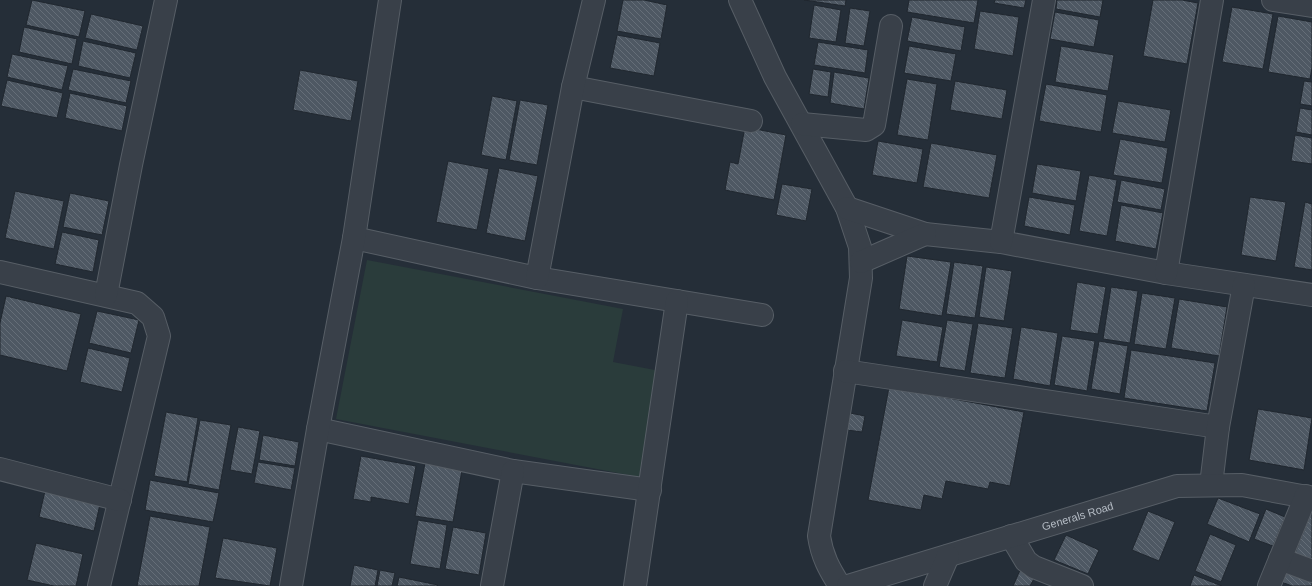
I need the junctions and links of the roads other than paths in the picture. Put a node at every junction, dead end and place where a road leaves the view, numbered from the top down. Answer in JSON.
{"nodes":[{"id":1,"x":166,"y":0,"type":"edge"},
{"id":2,"x":390,"y":0,"type":"edge"},
{"id":3,"x":594,"y":0,"type":"edge"},
{"id":4,"x":740,"y":0,"type":"edge"},
{"id":5,"x":1044,"y":0,"type":"edge"},
{"id":6,"x":1212,"y":0,"type":"edge"},
{"id":7,"x":1273,"y":0,"type":"edge"},
{"id":8,"x":1312,"y":6,"type":"edge"},
{"id":9,"x":891,"y":26,"type":"dead end"},
{"id":10,"x":573,"y":86,"type":"junction"},
{"id":11,"x":751,"y":121,"type":"dead end"},
{"id":12,"x":802,"y":124,"type":"junction"},
{"id":13,"x":847,"y":208,"type":"junction"},
{"id":14,"x":925,"y":234,"type":"junction"},
{"id":15,"x":354,"y":238,"type":"junction"},
{"id":16,"x":1001,"y":242,"type":"junction"},
{"id":17,"x":861,"y":262,"type":"junction"},
{"id":18,"x":0,"y":272,"type":"edge"},
{"id":19,"x":1166,"y":273,"type":"junction"},
{"id":20,"x":537,"y":278,"type":"junction"},
{"id":21,"x":1244,"y":285,"type":"junction"},
{"id":22,"x":106,"y":295,"type":"junction"},
{"id":23,"x":1312,"y":295,"type":"edge"},
{"id":24,"x":677,"y":301,"type":"junction"},
{"id":25,"x":762,"y":315,"type":"dead end"},
{"id":26,"x":845,"y":371,"type":"junction"},
{"id":27,"x":1218,"y":427,"type":"junction"},
{"id":28,"x":318,"y":429,"type":"junction"},
{"id":29,"x":0,"y":469,"type":"edge"},
{"id":30,"x":513,"y":471,"type":"junction"},
{"id":31,"x":1211,"y":485,"type":"junction"},
{"id":32,"x":650,"y":490,"type":"junction"},
{"id":33,"x":1309,"y":497,"type":"edge"},
{"id":34,"x":120,"y":500,"type":"junction"},
{"id":35,"x":1011,"y":536,"type":"junction"},
{"id":36,"x":948,"y":556,"type":"junction"},
{"id":37,"x":1280,"y":559,"type":"junction"},
{"id":38,"x":1312,"y":571,"type":"edge"},
{"id":39,"x":99,"y":586,"type":"edge"},
{"id":40,"x":291,"y":586,"type":"edge"},
{"id":41,"x":492,"y":586,"type":"edge"},
{"id":42,"x":635,"y":586,"type":"edge"},
{"id":43,"x":840,"y":586,"type":"edge"},
{"id":44,"x":848,"y":586,"type":"edge"},
{"id":45,"x":935,"y":586,"type":"edge"},
{"id":46,"x":1082,"y":586,"type":"edge"},
{"id":47,"x":1269,"y":586,"type":"edge"}],
"edges":[{"from":1,"to":22,"type":"street"},
{"from":2,"to":15,"type":"street"},
{"from":3,"to":10,"type":"street"},
{"from":4,"to":12,"type":"street"},
{"from":5,"to":16,"type":"street"},
{"from":6,"to":19,"type":"street"},
{"from":7,"to":8,"type":"street"},
{"from":9,"to":12,"type":"street"},
{"from":10,"to":11,"type":"street"},
{"from":10,"to":20,"type":"street"},
{"from":12,"to":13,"type":"street"},
{"from":13,"to":14,"type":"street"},
{"from":13,"to":17,"type":"street"},
{"from":14,"to":16,"type":"street"},
{"from":14,"to":17,"type":"street"},
{"from":15,"to":20,"type":"street"},
{"from":15,"to":28,"type":"street"},
{"from":16,"to":19,"type":"street"},
{"from":17,"to":26,"type":"street"},
{"from":18,"to":22,"type":"street"},
{"from":19,"to":21,"type":"street"},
{"from":20,"to":24,"type":"street"},
{"from":21,"to":23,"type":"street"},
{"from":21,"to":27,"type":"street"},
{"from":22,"to":34,"type":"street"},
{"from":24,"to":25,"type":"street"},
{"from":24,"to":32,"type":"street"},
{"from":26,"to":27,"type":"street"},
{"from":26,"to":43,"type":"street"},
{"from":27,"to":31,"type":"street"},
{"from":28,"to":30,"type":"street"},
{"from":28,"to":40,"type":"street"},
{"from":29,"to":34,"type":"street"},
{"from":30,"to":32,"type":"street"},
{"from":30,"to":41,"type":"street"},
{"from":31,"to":33,"type":"street","name":"Generals Road"},
{"from":31,"to":35,"type":"street","name":"Generals Road"},
{"from":32,"to":42,"type":"street"},
{"from":33,"to":37,"type":"street"},
{"from":34,"to":39,"type":"street"},
{"from":35,"to":36,"type":"street","name":"Generals Road"},
{"from":35,"to":46,"type":"street"},
{"from":36,"to":44,"type":"street","name":"Generals Road"},
{"from":36,"to":45,"type":"street"},
{"from":37,"to":38,"type":"street"},
{"from":37,"to":47,"type":"street"}]}
